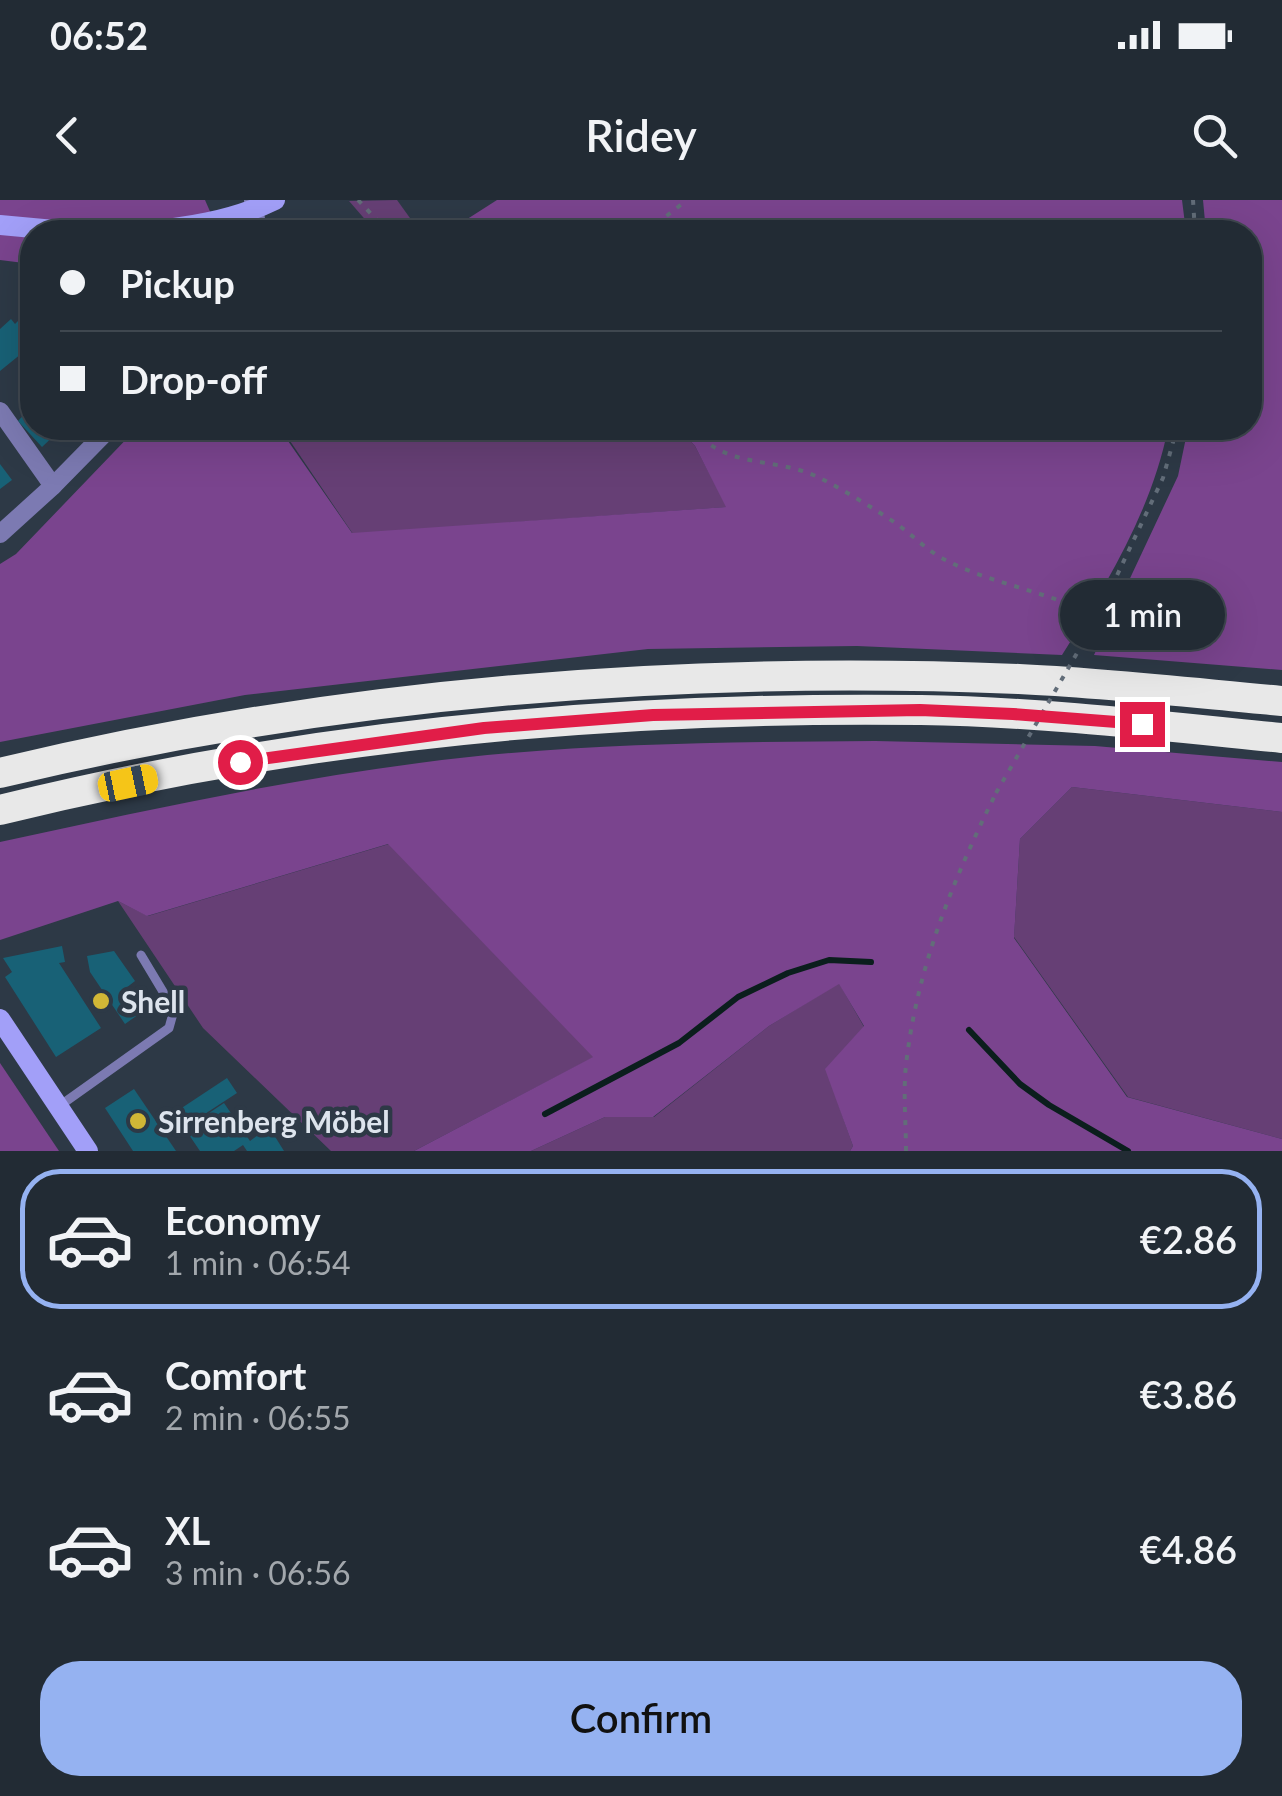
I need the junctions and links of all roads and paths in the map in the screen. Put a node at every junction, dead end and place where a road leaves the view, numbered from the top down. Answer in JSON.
{"nodes":[{"id":1,"x":358,"y":200,"type":"edge"},
{"id":2,"x":687,"y":200,"type":"edge"},
{"id":3,"x":261,"y":203,"type":"edge"},
{"id":4,"x":207,"y":220,"type":"edge"},
{"id":5,"x":377,"y":220,"type":"edge"},
{"id":6,"x":661,"y":220,"type":"edge"},
{"id":7,"x":0,"y":411,"type":"edge"},
{"id":8,"x":20,"y":439,"type":"edge"},
{"id":9,"x":20,"y":440,"type":"edge"},
{"id":10,"x":98,"y":440,"type":"edge"},
{"id":11,"x":704,"y":440,"type":"edge"},
{"id":12,"x":1174,"y":440,"type":"edge"},
{"id":13,"x":53,"y":486,"type":"junction"},
{"id":14,"x":0,"y":534,"type":"edge"},
{"id":15,"x":1188,"y":612,"type":"dead end"},
{"id":16,"x":1096,"y":620,"type":"junction"},
{"id":17,"x":1282,"y":701,"type":"edge"},
{"id":18,"x":1282,"y":738,"type":"edge"},
{"id":19,"x":0,"y":773,"type":"edge"},
{"id":20,"x":0,"y":810,"type":"edge"},
{"id":21,"x":141,"y":956,"type":"dead end"},
{"id":22,"x":0,"y":1019,"type":"edge"},
{"id":23,"x":58,"y":1106,"type":"junction"},
{"id":24,"x":88,"y":1151,"type":"edge"},
{"id":25,"x":906,"y":1151,"type":"edge"}],
"edges":[{"from":1,"to":5,"type":"path"},
{"from":2,"to":6,"type":"path"},
{"from":3,"to":4,"type":"main road"},
{"from":7,"to":8,"type":"street"},
{"from":9,"to":13,"type":"street"},
{"from":10,"to":13,"type":"street"},
{"from":11,"to":16,"type":"path"},
{"from":12,"to":16,"type":"path"},
{"from":13,"to":14,"type":"street"},
{"from":15,"to":16,"type":"path"},
{"from":16,"to":25,"type":"path","bridge":true},
{"from":17,"to":19,"type":"highway"},
{"from":18,"to":20,"type":"highway"},
{"from":21,"to":23,"type":"lane"},
{"from":22,"to":23,"type":"main road"},
{"from":23,"to":24,"type":"main road"}]}
